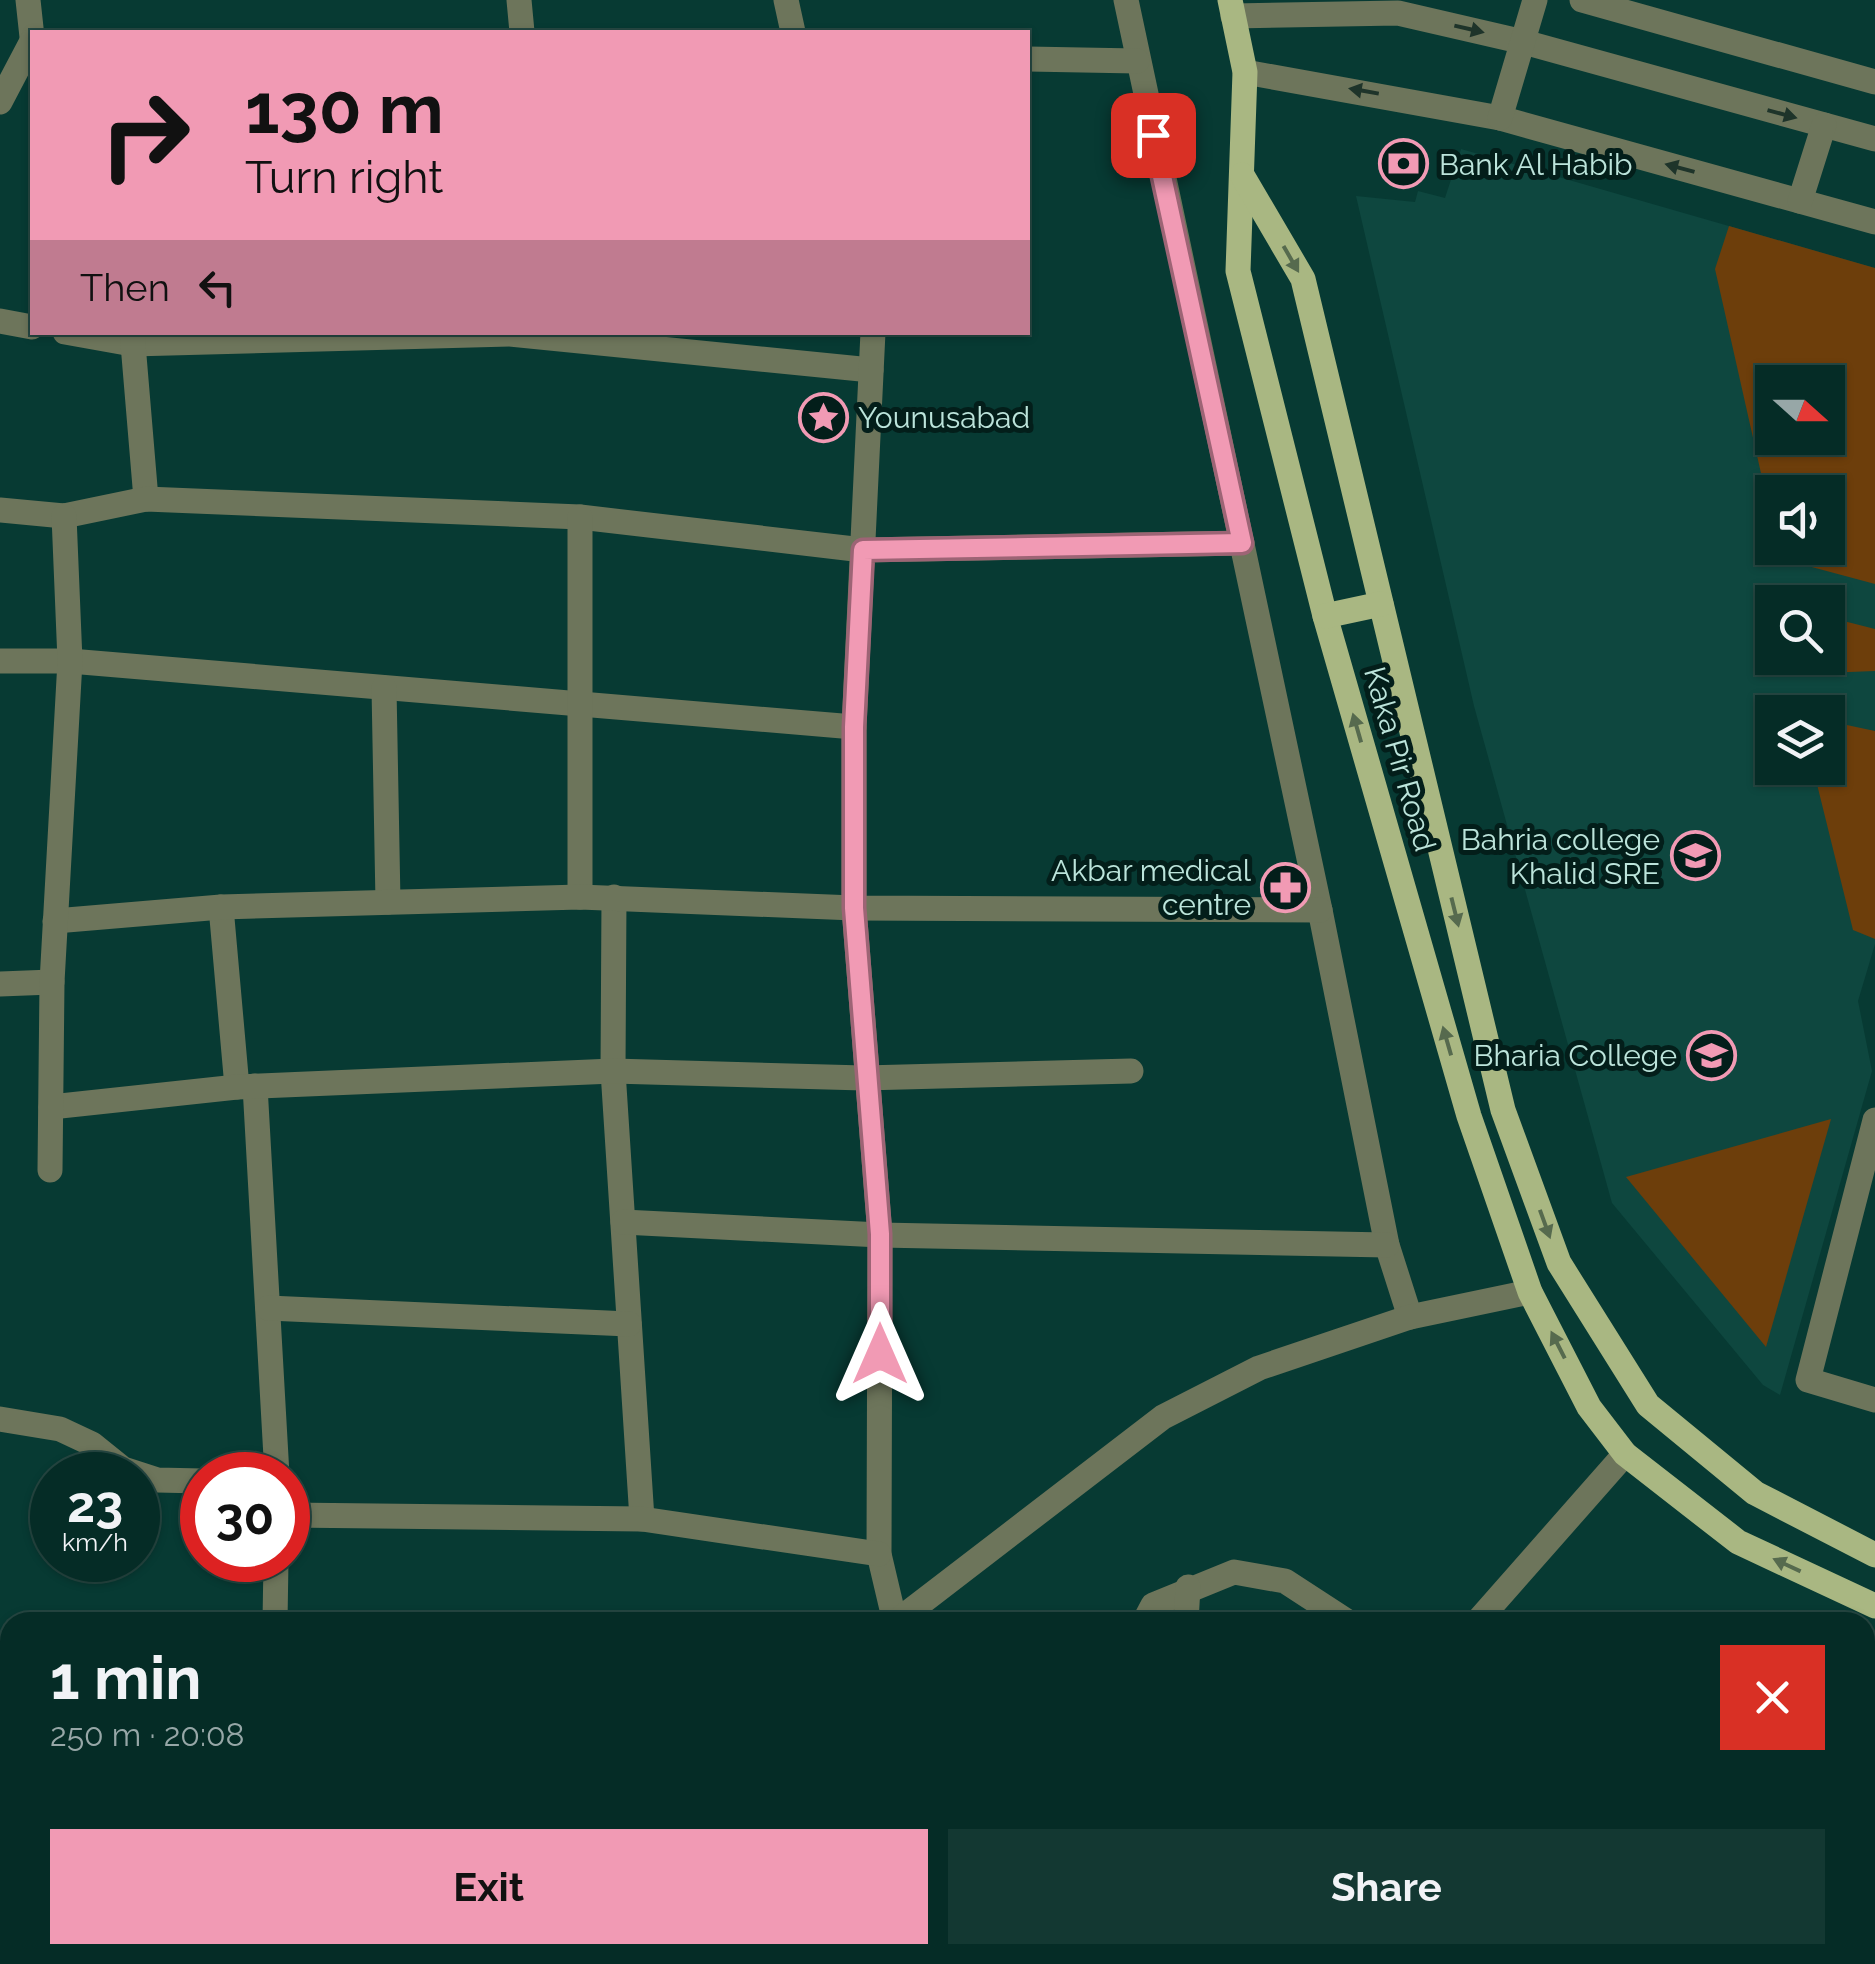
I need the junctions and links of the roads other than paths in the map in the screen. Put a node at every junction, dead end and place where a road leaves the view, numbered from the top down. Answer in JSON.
{"nodes":[{"id":1,"x":28,"y":0,"type":"edge"},
{"id":2,"x":519,"y":0,"type":"edge"},
{"id":3,"x":786,"y":0,"type":"edge"},
{"id":4,"x":1126,"y":0,"type":"edge"},
{"id":5,"x":1535,"y":0,"type":"edge"},
{"id":6,"x":1582,"y":0,"type":"edge"},
{"id":7,"x":1231,"y":8,"type":"edge"},
{"id":8,"x":31,"y":30,"type":"edge"},
{"id":9,"x":522,"y":30,"type":"edge"},
{"id":10,"x":793,"y":30,"type":"edge"},
{"id":11,"x":1524,"y":42,"type":"junction"},
{"id":12,"x":30,"y":43,"type":"edge"},
{"id":13,"x":1030,"y":59,"type":"edge"},
{"id":14,"x":1137,"y":61,"type":"junction"},
{"id":15,"x":1245,"y":72,"type":"junction"},
{"id":16,"x":1875,"y":82,"type":"edge"},
{"id":17,"x":0,"y":102,"type":"edge"},
{"id":18,"x":1500,"y":118,"type":"junction"},
{"id":19,"x":1824,"y":125,"type":"junction"},
{"id":20,"x":1875,"y":139,"type":"edge"},
{"id":21,"x":1242,"y":175,"type":"junction"},
{"id":22,"x":1800,"y":201,"type":"junction"},
{"id":23,"x":1875,"y":222,"type":"edge"},
{"id":24,"x":0,"y":321,"type":"edge"},
{"id":25,"x":30,"y":327,"type":"edge"},
{"id":26,"x":98,"y":335,"type":"edge"},
{"id":27,"x":359,"y":335,"type":"edge"},
{"id":28,"x":530,"y":335,"type":"edge"},
{"id":29,"x":873,"y":335,"type":"edge"},
{"id":30,"x":132,"y":338,"type":"edge"},
{"id":31,"x":871,"y":370,"type":"junction"},
{"id":32,"x":146,"y":500,"type":"junction"},
{"id":33,"x":0,"y":510,"type":"edge"},
{"id":34,"x":64,"y":516,"type":"junction"},
{"id":35,"x":580,"y":517,"type":"junction"},
{"id":36,"x":1242,"y":543,"type":"junction"},
{"id":37,"x":863,"y":550,"type":"junction"},
{"id":38,"x":1381,"y":604,"type":"junction"},
{"id":39,"x":1325,"y":616,"type":"junction"},
{"id":40,"x":70,"y":661,"type":"junction"},
{"id":41,"x":0,"y":662,"type":"edge"},
{"id":42,"x":384,"y":688,"type":"junction"},
{"id":43,"x":580,"y":704,"type":"junction"},
{"id":44,"x":854,"y":727,"type":"junction"},
{"id":45,"x":580,"y":897,"type":"junction"},
{"id":46,"x":614,"y":897,"type":"junction"},
{"id":47,"x":388,"y":902,"type":"junction"},
{"id":48,"x":221,"y":907,"type":"junction"},
{"id":49,"x":854,"y":908,"type":"junction"},
{"id":50,"x":1320,"y":910,"type":"junction"},
{"id":51,"x":55,"y":921,"type":"junction"},
{"id":52,"x":52,"y":982,"type":"junction"},
{"id":53,"x":0,"y":984,"type":"edge"},
{"id":54,"x":613,"y":1071,"type":"junction"},
{"id":55,"x":1131,"y":1071,"type":"dead end"},
{"id":56,"x":864,"y":1078,"type":"junction"},
{"id":57,"x":246,"y":1086,"type":"junction"},
{"id":58,"x":52,"y":1108,"type":"junction"},
{"id":59,"x":1875,"y":1120,"type":"edge"},
{"id":60,"x":50,"y":1170,"type":"dead end"},
{"id":61,"x":623,"y":1222,"type":"junction"},
{"id":62,"x":880,"y":1234,"type":"junction"},
{"id":63,"x":1387,"y":1246,"type":"junction"},
{"id":64,"x":1530,"y":1292,"type":"junction"},
{"id":65,"x":268,"y":1308,"type":"junction"},
{"id":66,"x":1410,"y":1318,"type":"junction"},
{"id":67,"x":629,"y":1324,"type":"junction"},
{"id":68,"x":1875,"y":1400,"type":"edge"},
{"id":69,"x":0,"y":1419,"type":"edge"},
{"id":70,"x":276,"y":1452,"type":"edge"},
{"id":71,"x":1626,"y":1454,"type":"junction"},
{"id":72,"x":180,"y":1481,"type":"edge"},
{"id":73,"x":310,"y":1514,"type":"edge"},
{"id":74,"x":642,"y":1520,"type":"junction"},
{"id":75,"x":879,"y":1554,"type":"junction"},
{"id":76,"x":1875,"y":1555,"type":"edge"},
{"id":77,"x":276,"y":1582,"type":"edge"},
{"id":78,"x":1188,"y":1587,"type":"junction"},
{"id":79,"x":1875,"y":1606,"type":"edge"},
{"id":80,"x":275,"y":1612,"type":"edge"},
{"id":81,"x":894,"y":1612,"type":"edge"},
{"id":82,"x":909,"y":1612,"type":"edge"},
{"id":83,"x":1149,"y":1612,"type":"edge"},
{"id":84,"x":1187,"y":1612,"type":"edge"},
{"id":85,"x":1333,"y":1612,"type":"edge"},
{"id":86,"x":1485,"y":1612,"type":"edge"}],
"edges":[{"from":1,"to":8,"type":"street"},
{"from":2,"to":9,"type":"street"},
{"from":3,"to":10,"type":"street"},
{"from":4,"to":14,"type":"street"},
{"from":5,"to":11,"type":"street"},
{"from":6,"to":16,"type":"street"},
{"from":7,"to":11,"type":"street","one_way":true},
{"from":7,"to":15,"type":"main road","name":"Kaka Pir Road"},
{"from":11,"to":18,"type":"street"},
{"from":11,"to":19,"type":"street","one_way":true},
{"from":12,"to":17,"type":"street"},
{"from":13,"to":14,"type":"street"},
{"from":14,"to":36,"type":"street"},
{"from":18,"to":15,"type":"street","one_way":true},
{"from":15,"to":21,"type":"main road","name":"Kaka Pir Road"},
{"from":22,"to":18,"type":"street","one_way":true},
{"from":19,"to":20,"type":"street"},
{"from":19,"to":22,"type":"street"},
{"from":21,"to":38,"type":"main road","name":"Kaka Pir Road","one_way":true},
{"from":21,"to":39,"type":"main road","name":"Kaka Pir Road"},
{"from":22,"to":23,"type":"street"},
{"from":24,"to":25,"type":"street"},
{"from":26,"to":30,"type":"street"},
{"from":27,"to":30,"type":"street"},
{"from":28,"to":31,"type":"street"},
{"from":29,"to":31,"type":"street"},
{"from":30,"to":32,"type":"street"},
{"from":31,"to":37,"type":"street"},
{"from":32,"to":34,"type":"street"},
{"from":32,"to":35,"type":"street"},
{"from":33,"to":34,"type":"street"},
{"from":34,"to":40,"type":"street"},
{"from":35,"to":37,"type":"street"},
{"from":35,"to":43,"type":"street"},
{"from":36,"to":37,"type":"street"},
{"from":36,"to":50,"type":"street"},
{"from":37,"to":44,"type":"street"},
{"from":38,"to":39,"type":"main road"},
{"from":38,"to":76,"type":"main road","name":"Kaka Pir Road","one_way":true},
{"from":64,"to":39,"type":"main road","name":"Kaka Pir Road","one_way":true},
{"from":40,"to":41,"type":"street"},
{"from":40,"to":42,"type":"street"},
{"from":40,"to":51,"type":"street"},
{"from":42,"to":43,"type":"street"},
{"from":42,"to":47,"type":"street"},
{"from":43,"to":44,"type":"street"},
{"from":43,"to":45,"type":"street"},
{"from":44,"to":49,"type":"street"},
{"from":45,"to":46,"type":"street"},
{"from":45,"to":47,"type":"street"},
{"from":46,"to":49,"type":"street"},
{"from":46,"to":54,"type":"street"},
{"from":47,"to":48,"type":"street"},
{"from":48,"to":51,"type":"street"},
{"from":48,"to":57,"type":"street"},
{"from":49,"to":50,"type":"street"},
{"from":49,"to":56,"type":"street"},
{"from":50,"to":63,"type":"street"},
{"from":51,"to":52,"type":"street"},
{"from":52,"to":53,"type":"street"},
{"from":52,"to":58,"type":"street"},
{"from":54,"to":56,"type":"street"},
{"from":54,"to":57,"type":"street"},
{"from":54,"to":61,"type":"street"},
{"from":55,"to":56,"type":"street"},
{"from":56,"to":62,"type":"street"},
{"from":57,"to":58,"type":"street"},
{"from":57,"to":65,"type":"street"},
{"from":58,"to":60,"type":"street"},
{"from":59,"to":68,"type":"street"},
{"from":61,"to":62,"type":"street"},
{"from":61,"to":67,"type":"street"},
{"from":62,"to":63,"type":"street"},
{"from":62,"to":75,"type":"street"},
{"from":63,"to":66,"type":"street"},
{"from":64,"to":66,"type":"street"},
{"from":71,"to":64,"type":"main road","name":"Kaka Pir Road","one_way":true},
{"from":65,"to":67,"type":"street"},
{"from":65,"to":70,"type":"street"},
{"from":66,"to":82,"type":"street"},
{"from":67,"to":74,"type":"street"},
{"from":69,"to":72,"type":"street"},
{"from":79,"to":71,"type":"main road","name":"Kaka Pir Road","one_way":true},
{"from":71,"to":86,"type":"street"},
{"from":73,"to":74,"type":"street"},
{"from":74,"to":75,"type":"street"},
{"from":75,"to":81,"type":"street"},
{"from":77,"to":80,"type":"street"},
{"from":78,"to":83,"type":"street"},
{"from":78,"to":84,"type":"street"},
{"from":78,"to":85,"type":"street"}]}
